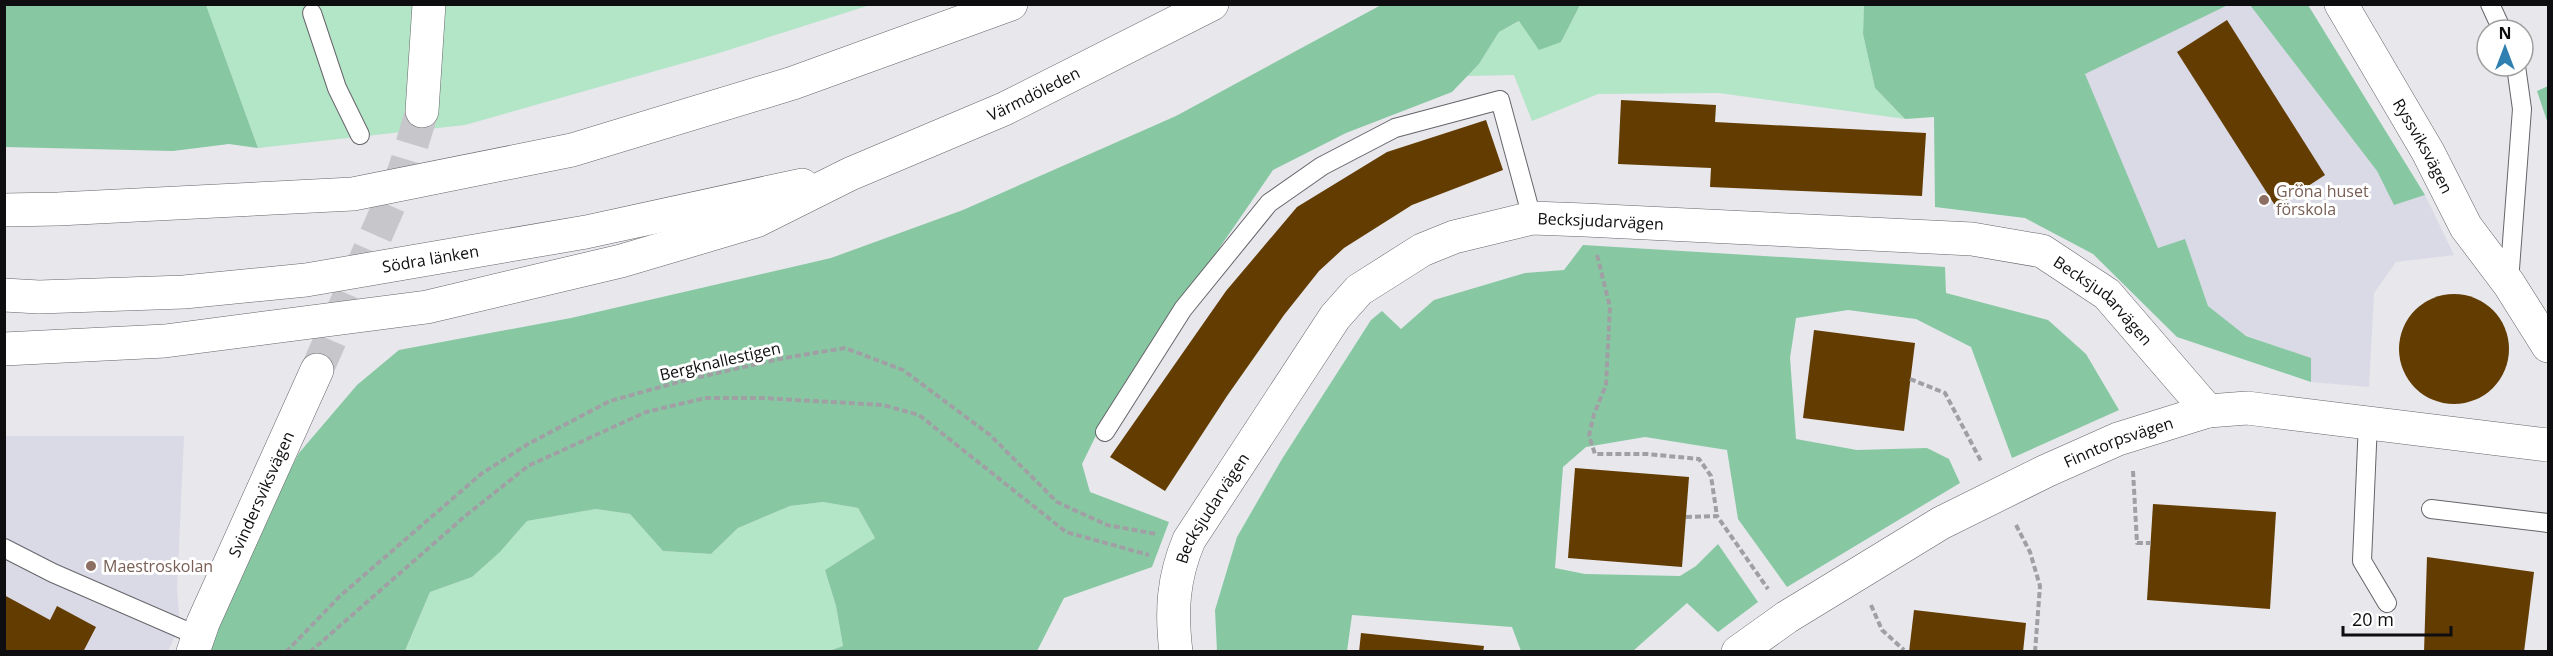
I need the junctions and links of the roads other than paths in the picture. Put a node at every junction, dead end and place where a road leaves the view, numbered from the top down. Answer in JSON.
{"nodes":[{"id":1,"x":429,"y":4,"type":"edge"},
{"id":2,"x":1011,"y":4,"type":"edge"},
{"id":3,"x":1212,"y":4,"type":"edge"},
{"id":4,"x":2340,"y":4,"type":"edge"},
{"id":5,"x":2490,"y":4,"type":"edge"},
{"id":6,"x":312,"y":13,"type":"dead end"},
{"id":7,"x":2496,"y":18,"type":"edge"},
{"id":8,"x":2518,"y":78,"type":"edge"},
{"id":9,"x":422,"y":111,"type":"tunnel mouth"},
{"id":10,"x":360,"y":135,"type":"dead end"},
{"id":11,"x":850,"y":174,"type":"junction"},
{"id":12,"x":4,"y":210,"type":"edge"},
{"id":13,"x":1532,"y":218,"type":"junction"},
{"id":14,"x":2509,"y":285,"type":"junction"},
{"id":15,"x":4,"y":295,"type":"edge"},
{"id":16,"x":2548,"y":346,"type":"edge"},
{"id":17,"x":4,"y":349,"type":"edge"},
{"id":18,"x":317,"y":370,"type":"tunnel mouth"},
{"id":19,"x":2208,"y":411,"type":"junction"},
{"id":20,"x":2368,"y":422,"type":"junction"},
{"id":21,"x":1105,"y":432,"type":"dead end"},
{"id":22,"x":2548,"y":445,"type":"edge"},
{"id":23,"x":2431,"y":509,"type":"dead end"},
{"id":24,"x":2548,"y":523,"type":"edge"},
{"id":25,"x":4,"y":548,"type":"edge"},
{"id":26,"x":2387,"y":603,"type":"dead end"},
{"id":27,"x":196,"y":644,"type":"edge"},
{"id":28,"x":1176,"y":651,"type":"edge"},
{"id":29,"x":1738,"y":651,"type":"edge"}],
"edges":[{"from":1,"to":9,"type":"main road"},
{"from":2,"to":12,"type":"main road"},
{"from":3,"to":11,"type":"main road","name":"Värmdöleden"},
{"from":4,"to":14,"type":"main road","name":"Ryssviksvägen"},
{"from":5,"to":7,"type":"lane"},
{"from":6,"to":10,"type":"lane"},
{"from":8,"to":14,"type":"lane"},
{"from":11,"to":15,"type":"main road","name":"Södra länken"},
{"from":11,"to":17,"type":"main road"},
{"from":13,"to":19,"type":"main road","name":"Becksjudarvägen"},
{"from":13,"to":21,"type":"lane"},
{"from":13,"to":28,"type":"main road","name":"Becksjudarvägen"},
{"from":14,"to":16,"type":"main road","name":"Ryssviksvägen"},
{"from":18,"to":27,"type":"main road","name":"Svindersviksvägen"},
{"from":19,"to":20,"type":"main road","name":"Finntorpsvägen"},
{"from":19,"to":29,"type":"main road","name":"Finntorpsvägen"},
{"from":20,"to":22,"type":"main road","name":"Finntorpsvägen"},
{"from":20,"to":26,"type":"lane"},
{"from":23,"to":24,"type":"lane"},
{"from":25,"to":27,"type":"lane"}]}
